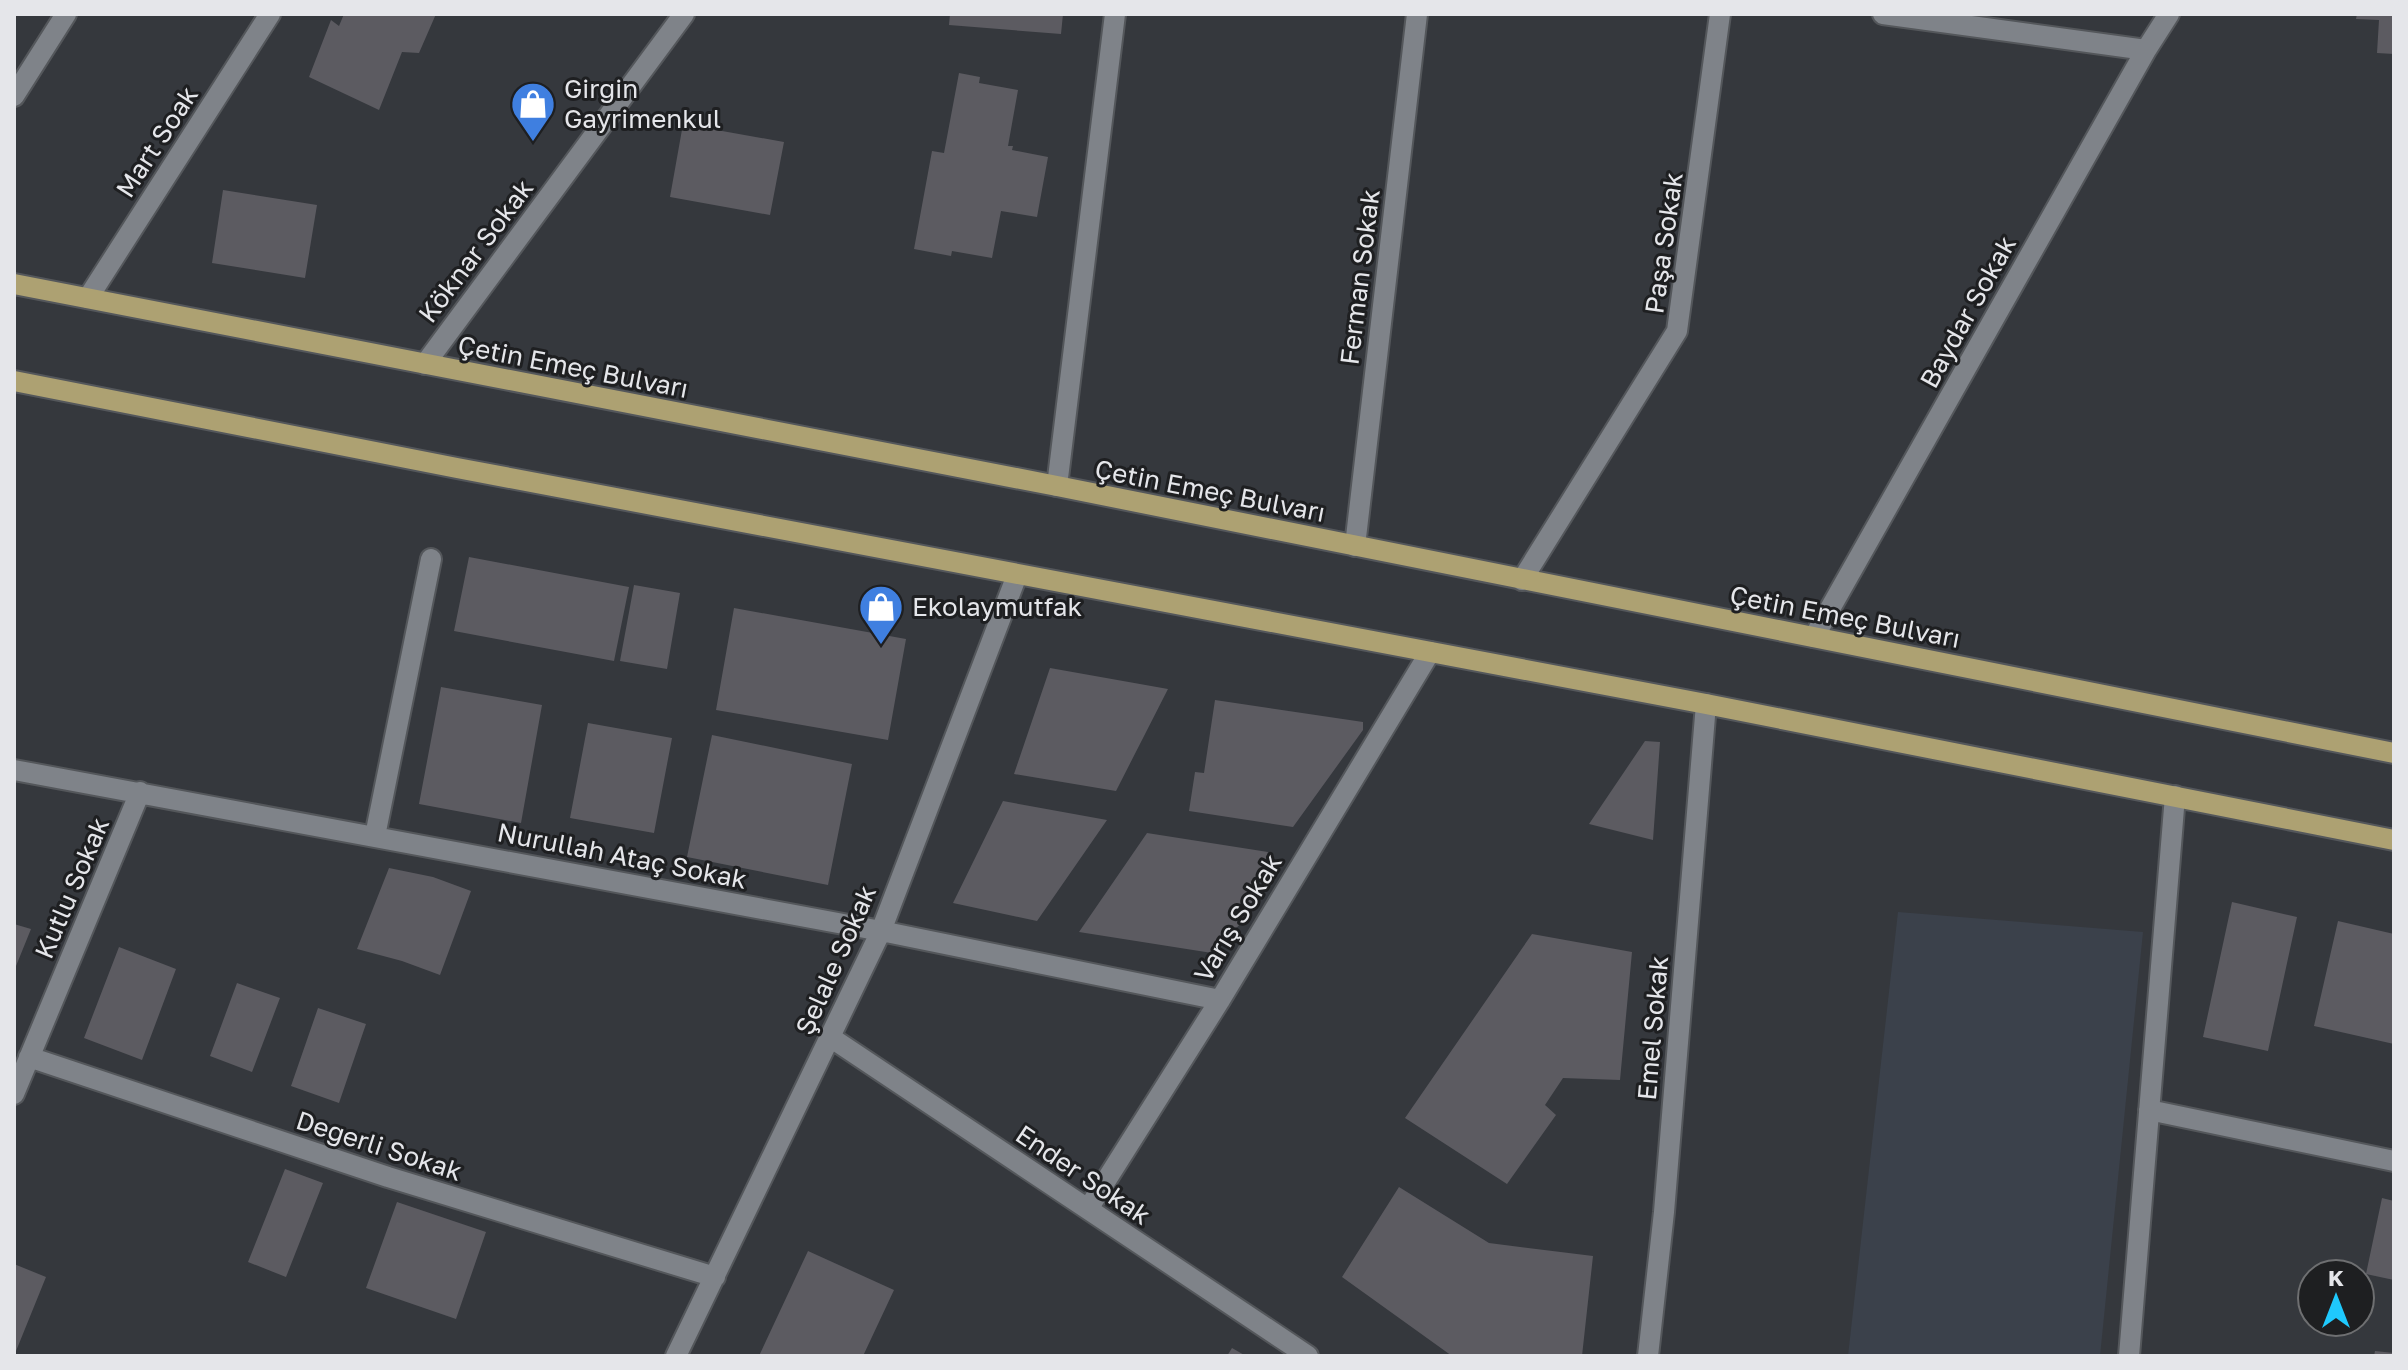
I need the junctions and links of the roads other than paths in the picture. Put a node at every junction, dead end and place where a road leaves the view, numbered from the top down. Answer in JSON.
{"nodes":[{"id":1,"x":66,"y":14,"type":"edge"},
{"id":2,"x":270,"y":14,"type":"edge"},
{"id":3,"x":684,"y":14,"type":"edge"},
{"id":4,"x":1115,"y":14,"type":"edge"},
{"id":5,"x":1417,"y":14,"type":"edge"},
{"id":6,"x":1720,"y":14,"type":"edge"},
{"id":7,"x":1883,"y":14,"type":"edge"},
{"id":8,"x":2169,"y":14,"type":"edge"},
{"id":9,"x":2146,"y":50,"type":"junction"},
{"id":10,"x":14,"y":96,"type":"edge"},
{"id":11,"x":14,"y":284,"type":"edge"},
{"id":12,"x":88,"y":298,"type":"junction"},
{"id":13,"x":425,"y":364,"type":"junction"},
{"id":14,"x":15,"y":384,"type":"edge"},
{"id":15,"x":1057,"y":486,"type":"junction"},
{"id":16,"x":1355,"y":546,"type":"junction"},
{"id":17,"x":431,"y":559,"type":"dead end"},
{"id":18,"x":1017,"y":575,"type":"junction"},
{"id":19,"x":1522,"y":580,"type":"junction"},
{"id":20,"x":1814,"y":637,"type":"junction"},
{"id":21,"x":1430,"y":652,"type":"junction"},
{"id":22,"x":1706,"y":704,"type":"junction"},
{"id":23,"x":2394,"y":753,"type":"edge"},
{"id":24,"x":14,"y":770,"type":"edge"},
{"id":25,"x":140,"y":792,"type":"junction"},
{"id":26,"x":2175,"y":796,"type":"junction"},
{"id":27,"x":375,"y":836,"type":"junction"},
{"id":28,"x":2394,"y":840,"type":"edge"},
{"id":29,"x":881,"y":931,"type":"junction"},
{"id":30,"x":1220,"y":1000,"type":"junction"},
{"id":31,"x":830,"y":1037,"type":"junction"},
{"id":32,"x":29,"y":1057,"type":"junction"},
{"id":33,"x":14,"y":1094,"type":"edge"},
{"id":34,"x":2149,"y":1110,"type":"junction"},
{"id":35,"x":2394,"y":1161,"type":"edge"},
{"id":36,"x":1088,"y":1209,"type":"junction"},
{"id":37,"x":715,"y":1277,"type":"junction"},
{"id":38,"x":676,"y":1356,"type":"edge"},
{"id":39,"x":1308,"y":1356,"type":"edge"},
{"id":40,"x":1648,"y":1356,"type":"edge"},
{"id":41,"x":2129,"y":1356,"type":"edge"}],
"edges":[{"from":1,"to":10,"type":"street"},
{"from":2,"to":12,"type":"street","name":"Mart Soak"},
{"from":3,"to":13,"type":"street","name":"Köknar Sokak"},
{"from":4,"to":15,"type":"street"},
{"from":5,"to":16,"type":"street","name":"Ferman Sokak"},
{"from":6,"to":19,"type":"street","name":"Paşa Sokak"},
{"from":7,"to":9,"type":"street"},
{"from":8,"to":9,"type":"street","name":"Baydar Sokak"},
{"from":9,"to":20,"type":"street","name":"Baydar Sokak"},
{"from":11,"to":12,"type":"main road","name":"Çetin Emeç Bulvarı"},
{"from":12,"to":13,"type":"main road","name":"Çetin Emeç Bulvarı"},
{"from":13,"to":15,"type":"main road","name":"Çetin Emeç Bulvarı"},
{"from":14,"to":18,"type":"main road"},
{"from":15,"to":16,"type":"main road","name":"Çetin Emeç Bulvarı"},
{"from":16,"to":19,"type":"main road","name":"Çetin Emeç Bulvarı"},
{"from":17,"to":27,"type":"street"},
{"from":18,"to":21,"type":"main road"},
{"from":18,"to":29,"type":"street","name":"Şelale Sokak"},
{"from":19,"to":20,"type":"main road","name":"Çetin Emeç Bulvarı"},
{"from":20,"to":23,"type":"main road","name":"Çetin Emeç Bulvarı"},
{"from":21,"to":22,"type":"main road"},
{"from":21,"to":30,"type":"street","name":"Varış Sokak"},
{"from":22,"to":26,"type":"main road"},
{"from":22,"to":40,"type":"street","name":"Emel Sokak"},
{"from":24,"to":25,"type":"street","name":"Nurullah Ataç Sokak"},
{"from":25,"to":27,"type":"street","name":"Nurullah Ataç Sokak"},
{"from":25,"to":32,"type":"street","name":"Kutlu Sokak"},
{"from":26,"to":28,"type":"main road"},
{"from":26,"to":34,"type":"street"},
{"from":27,"to":29,"type":"street","name":"Nurullah Ataç Sokak"},
{"from":29,"to":30,"type":"street","name":"Nurullah Ataç Sokak"},
{"from":29,"to":31,"type":"street","name":"Şelale Sokak"},
{"from":30,"to":36,"type":"street","name":"Varış Sokak"},
{"from":31,"to":36,"type":"street","name":"Ender Sokak"},
{"from":31,"to":37,"type":"street","name":"Şelale Sokak"},
{"from":32,"to":33,"type":"street","name":"Kutlu Sokak"},
{"from":32,"to":37,"type":"street","name":"Değerli Sokak"},
{"from":34,"to":35,"type":"street"},
{"from":34,"to":41,"type":"street"},
{"from":36,"to":39,"type":"street","name":"Ender Sokak"},
{"from":37,"to":38,"type":"street","name":"Şelale Sokak"}]}
